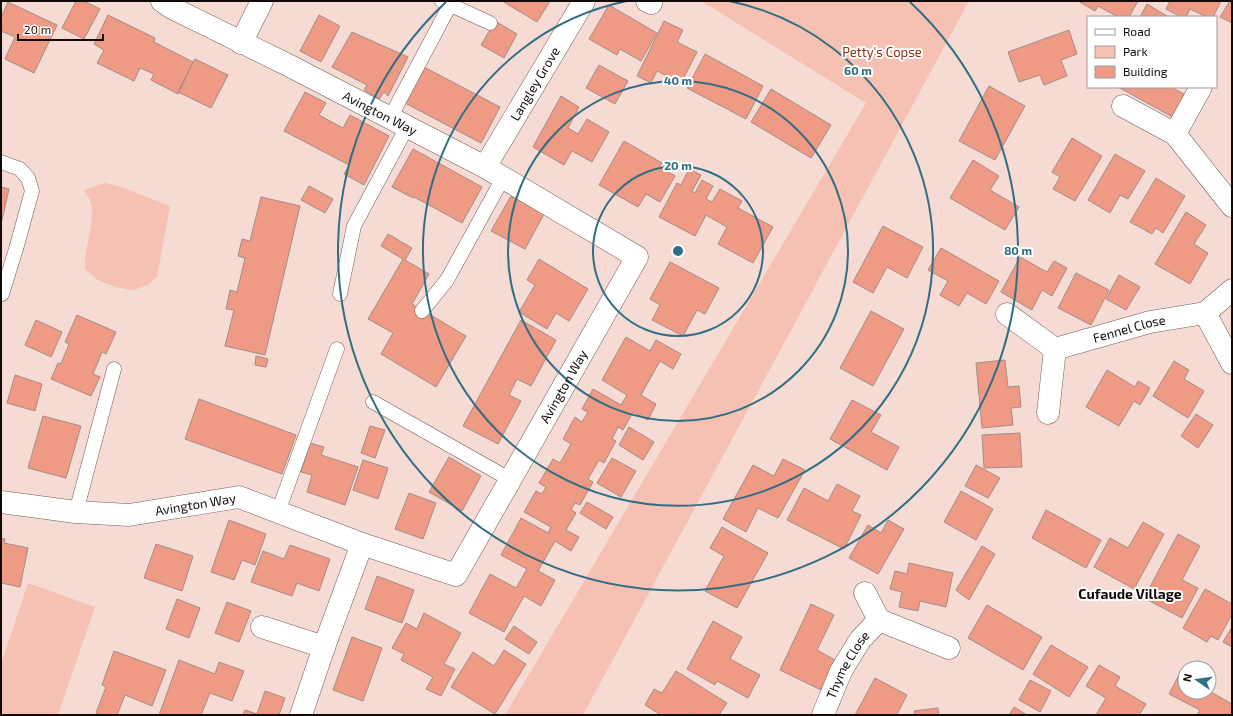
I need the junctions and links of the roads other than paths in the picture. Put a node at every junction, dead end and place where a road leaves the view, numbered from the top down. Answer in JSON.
{"nodes":[{"id":1,"x":162,"y":1,"type":"edge"},
{"id":2,"x":262,"y":1,"type":"edge"},
{"id":3,"x":584,"y":1,"type":"edge"},
{"id":4,"x":446,"y":3,"type":"edge"},
{"id":5,"x":490,"y":23,"type":"dead end"},
{"id":6,"x":241,"y":43,"type":"junction"},
{"id":7,"x":1200,"y":88,"type":"edge"},
{"id":8,"x":1123,"y":106,"type":"dead end"},
{"id":9,"x":399,"y":122,"type":"junction"},
{"id":10,"x":1175,"y":134,"type":"junction"},
{"id":11,"x":1,"y":162,"type":"edge"},
{"id":12,"x":494,"y":172,"type":"junction"},
{"id":13,"x":1232,"y":206,"type":"edge"},
{"id":14,"x":1232,"y":290,"type":"edge"},
{"id":15,"x":2,"y":294,"type":"dead end"},
{"id":16,"x":340,"y":294,"type":"dead end"},
{"id":17,"x":422,"y":312,"type":"dead end"},
{"id":18,"x":1205,"y":313,"type":"junction"},
{"id":19,"x":1007,"y":314,"type":"dead end"},
{"id":20,"x":337,"y":349,"type":"dead end"},
{"id":21,"x":1055,"y":349,"type":"junction"},
{"id":22,"x":1232,"y":363,"type":"edge"},
{"id":23,"x":114,"y":369,"type":"dead end"},
{"id":24,"x":373,"y":402,"type":"dead end"},
{"id":25,"x":1048,"y":413,"type":"dead end"},
{"id":26,"x":510,"y":480,"type":"junction"},
{"id":27,"x":1,"y":502,"type":"edge"},
{"id":28,"x":76,"y":512,"type":"junction"},
{"id":29,"x":278,"y":512,"type":"junction"},
{"id":30,"x":362,"y":544,"type":"junction"},
{"id":31,"x":865,"y":593,"type":"dead end"},
{"id":32,"x":879,"y":620,"type":"junction"},
{"id":33,"x":262,"y":627,"type":"dead end"},
{"id":34,"x":324,"y":647,"type":"junction"},
{"id":35,"x":949,"y":648,"type":"dead end"},
{"id":36,"x":300,"y":715,"type":"edge"},
{"id":37,"x":823,"y":715,"type":"edge"}],
"edges":[{"from":1,"to":6,"type":"street","name":"Avington Way"},
{"from":2,"to":6,"type":"street"},
{"from":3,"to":12,"type":"street","name":"Langley Grove"},
{"from":4,"to":5,"type":"lane"},
{"from":4,"to":9,"type":"lane"},
{"from":6,"to":9,"type":"street","name":"Avington Way"},
{"from":7,"to":10,"type":"street"},
{"from":8,"to":10,"type":"street"},
{"from":9,"to":12,"type":"street","name":"Avington Way"},
{"from":9,"to":16,"type":"lane"},
{"from":10,"to":13,"type":"street"},
{"from":11,"to":15,"type":"lane"},
{"from":12,"to":17,"type":"lane"},
{"from":12,"to":26,"type":"street","name":"Avington Way"},
{"from":14,"to":18,"type":"street"},
{"from":18,"to":21,"type":"street","name":"Fennel Close"},
{"from":18,"to":22,"type":"street"},
{"from":19,"to":21,"type":"street"},
{"from":20,"to":29,"type":"lane"},
{"from":21,"to":25,"type":"street"},
{"from":23,"to":28,"type":"lane"},
{"from":24,"to":26,"type":"lane"},
{"from":26,"to":30,"type":"street","name":"Avington Way"},
{"from":27,"to":28,"type":"street","name":"Avington Way"},
{"from":28,"to":29,"type":"street","name":"Avington Way"},
{"from":29,"to":30,"type":"street","name":"Avington Way"},
{"from":30,"to":34,"type":"street"},
{"from":31,"to":32,"type":"street","name":"Thyme Close"},
{"from":32,"to":35,"type":"street","name":"Thyme Close"},
{"from":32,"to":37,"type":"street","name":"Thyme Close"},
{"from":33,"to":34,"type":"street"},
{"from":34,"to":36,"type":"street"}]}
